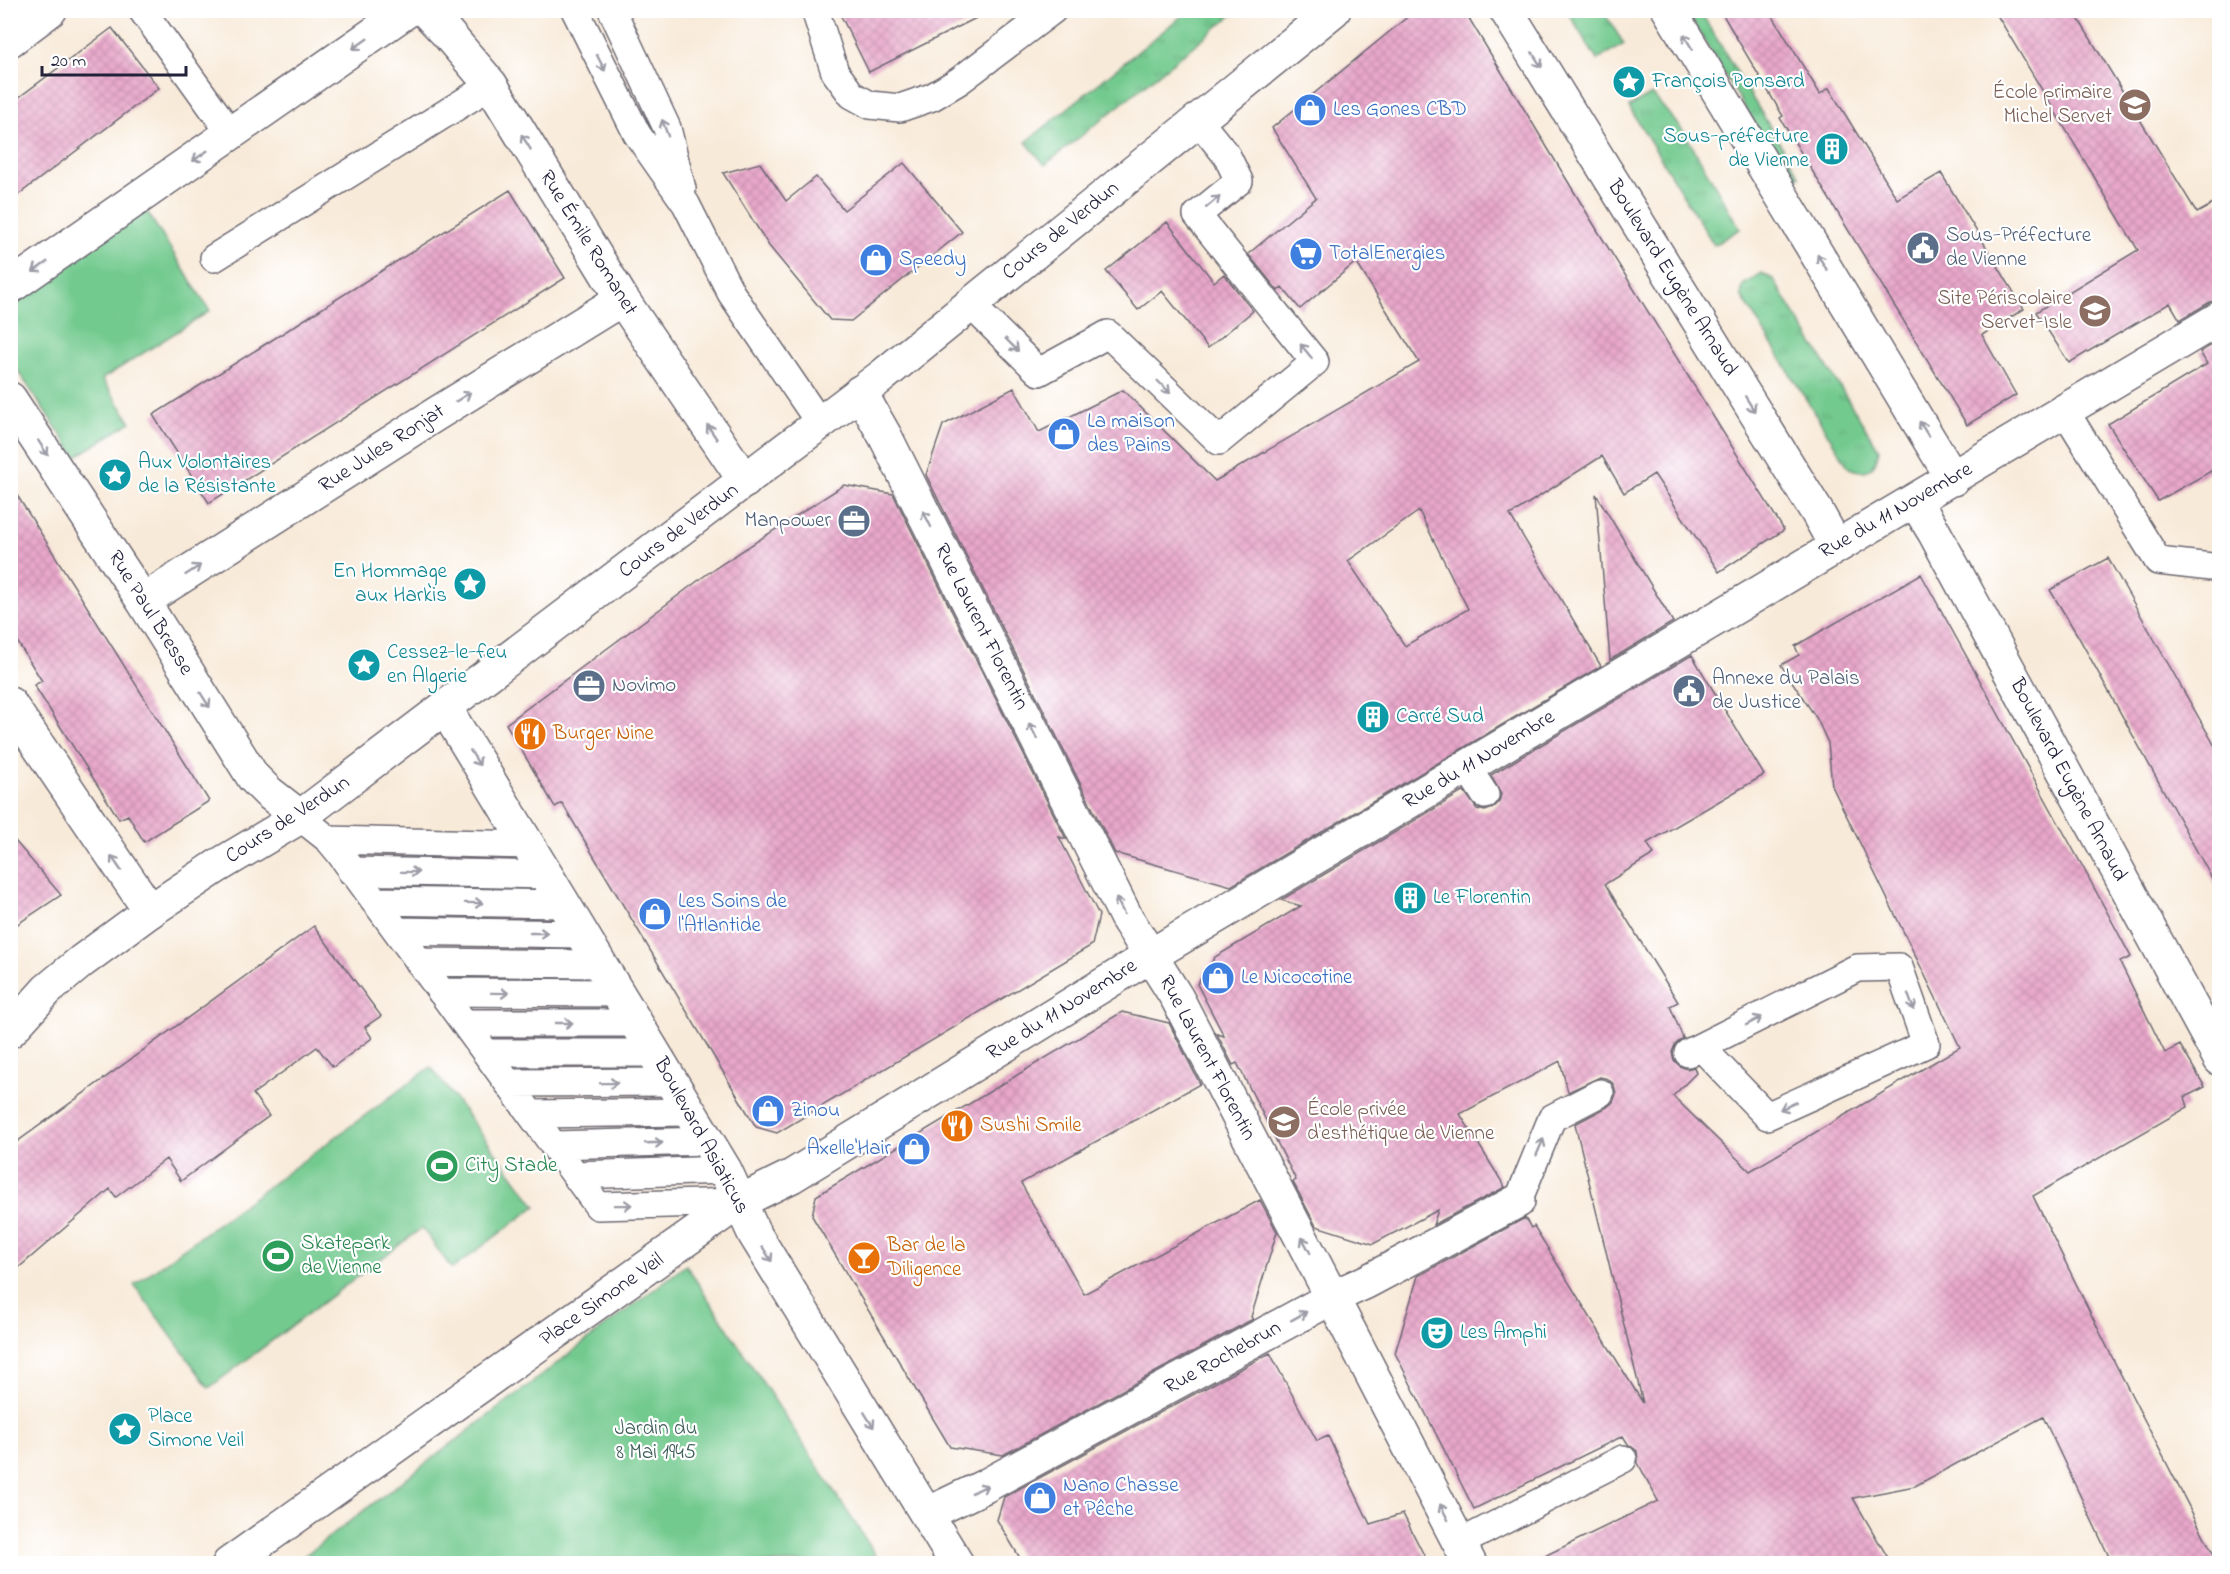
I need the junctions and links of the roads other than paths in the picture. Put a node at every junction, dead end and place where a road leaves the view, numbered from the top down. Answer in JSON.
{"nodes":[{"id":1,"x":51,"y":10,"type":"edge"},
{"id":2,"x":142,"y":10,"type":"edge"},
{"id":3,"x":408,"y":10,"type":"edge"},
{"id":4,"x":425,"y":10,"type":"edge"},
{"id":5,"x":575,"y":10,"type":"edge"},
{"id":6,"x":612,"y":10,"type":"edge"},
{"id":7,"x":815,"y":10,"type":"edge"},
{"id":8,"x":1053,"y":10,"type":"edge"},
{"id":9,"x":1334,"y":10,"type":"edge"},
{"id":10,"x":1506,"y":10,"type":"edge"},
{"id":11,"x":1669,"y":10,"type":"edge"},
{"id":12,"x":10,"y":40,"type":"edge"},
{"id":13,"x":491,"y":85,"type":"junction"},
{"id":14,"x":1198,"y":120,"type":"junction"},
{"id":15,"x":231,"y":134,"type":"junction"},
{"id":16,"x":686,"y":204,"type":"junction"},
{"id":17,"x":214,"y":258,"type":"dead end"},
{"id":18,"x":10,"y":287,"type":"edge"},
{"id":19,"x":622,"y":299,"type":"junction"},
{"id":20,"x":970,"y":304,"type":"junction"},
{"id":21,"x":2220,"y":318,"type":"edge"},
{"id":22,"x":860,"y":392,"type":"junction"},
{"id":23,"x":10,"y":399,"type":"edge"},
{"id":24,"x":2065,"y":411,"type":"junction"},
{"id":25,"x":819,"y":422,"type":"junction"},
{"id":26,"x":1953,"y":479,"type":"junction"},
{"id":27,"x":745,"y":481,"type":"junction"},
{"id":28,"x":1915,"y":501,"type":"junction"},
{"id":29,"x":1836,"y":546,"type":"junction"},
{"id":30,"x":2220,"y":568,"type":"edge"},
{"id":31,"x":143,"y":601,"type":"junction"},
{"id":32,"x":10,"y":704,"type":"edge"},
{"id":33,"x":445,"y":708,"type":"junction"},
{"id":34,"x":1467,"y":767,"type":"junction"},
{"id":35,"x":1485,"y":795,"type":"dead end"},
{"id":36,"x":300,"y":817,"type":"junction"},
{"id":37,"x":329,"y":840,"type":"junction"},
{"id":38,"x":530,"y":845,"type":"junction"},
{"id":39,"x":351,"y":871,"type":"junction"},
{"id":40,"x":548,"y":875,"type":"junction"},
{"id":41,"x":374,"y":901,"type":"junction"},
{"id":42,"x":565,"y":904,"type":"junction"},
{"id":43,"x":150,"y":911,"type":"junction"},
{"id":44,"x":397,"y":931,"type":"junction"},
{"id":45,"x":583,"y":934,"type":"junction"},
{"id":46,"x":1150,"y":956,"type":"junction"},
{"id":47,"x":419,"y":962,"type":"junction"},
{"id":48,"x":601,"y":963,"type":"junction"},
{"id":49,"x":441,"y":992,"type":"junction"},
{"id":50,"x":619,"y":993,"type":"junction"},
{"id":51,"x":464,"y":1023,"type":"junction"},
{"id":52,"x":636,"y":1023,"type":"junction"},
{"id":53,"x":10,"y":1031,"type":"edge"},
{"id":54,"x":1695,"y":1050,"type":"joint"},
{"id":55,"x":486,"y":1053,"type":"junction"},
{"id":56,"x":654,"y":1053,"type":"junction"},
{"id":57,"x":2220,"y":1059,"type":"edge"},
{"id":58,"x":672,"y":1082,"type":"junction"},
{"id":59,"x":509,"y":1083,"type":"junction"},
{"id":60,"x":1600,"y":1093,"type":"dead end"},
{"id":61,"x":690,"y":1112,"type":"junction"},
{"id":62,"x":531,"y":1114,"type":"junction"},
{"id":63,"x":708,"y":1141,"type":"junction"},
{"id":64,"x":553,"y":1144,"type":"junction"},
{"id":65,"x":725,"y":1170,"type":"junction"},
{"id":66,"x":576,"y":1175,"type":"junction"},
{"id":67,"x":1518,"y":1201,"type":"joint"},
{"id":68,"x":739,"y":1202,"type":"junction"},
{"id":69,"x":1334,"y":1297,"type":"junction"},
{"id":70,"x":1623,"y":1459,"type":"dead end"},
{"id":71,"x":927,"y":1514,"type":"junction"},
{"id":72,"x":1465,"y":1553,"type":"edge"},
{"id":73,"x":229,"y":1563,"type":"edge"},
{"id":74,"x":957,"y":1563,"type":"edge"}],
"edges":[{"from":1,"to":12,"type":"street"},
{"from":2,"to":15,"type":"lane"},
{"from":3,"to":15,"type":"street","one_way":true},
{"from":4,"to":13,"type":"street","name":"Rue Émile Romanet"},
{"from":5,"to":16,"type":"lane","one_way":true},
{"from":16,"to":6,"type":"lane","one_way":true},
{"from":7,"to":8,"type":"lane"},
{"from":9,"to":14,"type":"street","name":"Cours de Verdun"},
{"from":10,"to":29,"type":"street","name":"Boulevard Eugène Arnaud","one_way":true},
{"from":26,"to":11,"type":"street","one_way":true},
{"from":13,"to":17,"type":"lane"},
{"from":19,"to":13,"type":"street","name":"Rue Émile Romanet","one_way":true},
{"from":14,"to":20,"type":"street","name":"Cours de Verdun"},
{"from":20,"to":14,"type":"lane","one_way":true},
{"from":15,"to":18,"type":"street","one_way":true},
{"from":16,"to":25,"type":"lane"},
{"from":27,"to":19,"type":"street","name":"Rue Émile Romanet","one_way":true},
{"from":31,"to":19,"type":"street","name":"Rue Jules Ronjat","one_way":true},
{"from":20,"to":22,"type":"street","name":"Cours de Verdun"},
{"from":21,"to":24,"type":"street","name":"Rue du 11 Novembre"},
{"from":22,"to":25,"type":"street","name":"Cours de Verdun"},
{"from":46,"to":22,"type":"street","name":"Rue Laurent Florentin","one_way":true},
{"from":23,"to":31,"type":"street","name":"Rue Paul Bresse","one_way":true},
{"from":24,"to":26,"type":"street","name":"Rue du 11 Novembre"},
{"from":24,"to":30,"type":"lane"},
{"from":25,"to":27,"type":"street","name":"Cours de Verdun"},
{"from":26,"to":28,"type":"street","name":"Rue du 11 Novembre"},
{"from":27,"to":33,"type":"street","name":"Cours de Verdun"},
{"from":28,"to":29,"type":"street","name":"Rue du 11 Novembre"},
{"from":28,"to":57,"type":"street","name":"Boulevard Eugène Arnaud"},
{"from":29,"to":34,"type":"street","name":"Rue du 11 Novembre"},
{"from":31,"to":36,"type":"street","name":"Rue Paul Bresse","one_way":true},
{"from":43,"to":32,"type":"street","one_way":true},
{"from":33,"to":36,"type":"street","name":"Cours de Verdun"},
{"from":33,"to":38,"type":"street","name":"Boulevard Asiaticus","one_way":true},
{"from":34,"to":35,"type":"lane"},
{"from":34,"to":46,"type":"street","name":"Rue du 11 Novembre"},
{"from":36,"to":37,"type":"lane"},
{"from":36,"to":43,"type":"street","name":"Cours de Verdun"},
{"from":37,"to":38,"type":"lane"},
{"from":37,"to":39,"type":"lane"},
{"from":38,"to":40,"type":"street","name":"Boulevard Asiaticus"},
{"from":39,"to":40,"type":"lane","one_way":true},
{"from":39,"to":41,"type":"lane"},
{"from":40,"to":42,"type":"street","name":"Boulevard Asiaticus"},
{"from":41,"to":42,"type":"lane","one_way":true},
{"from":41,"to":44,"type":"lane"},
{"from":42,"to":45,"type":"street","name":"Boulevard Asiaticus"},
{"from":43,"to":53,"type":"street","name":"Cours de Verdun"},
{"from":44,"to":45,"type":"lane","one_way":true},
{"from":44,"to":47,"type":"lane"},
{"from":45,"to":48,"type":"street","name":"Boulevard Asiaticus"},
{"from":46,"to":68,"type":"street","name":"Rue du 11 Novembre"},
{"from":69,"to":46,"type":"street","name":"Rue Laurent Florentin","one_way":true},
{"from":47,"to":48,"type":"lane"},
{"from":47,"to":49,"type":"lane"},
{"from":48,"to":50,"type":"street","name":"Boulevard Asiaticus"},
{"from":49,"to":50,"type":"lane","one_way":true},
{"from":49,"to":51,"type":"lane"},
{"from":50,"to":52,"type":"street","name":"Boulevard Asiaticus"},
{"from":51,"to":52,"type":"lane","one_way":true},
{"from":51,"to":55,"type":"lane"},
{"from":52,"to":56,"type":"street","name":"Boulevard Asiaticus"},
{"from":54,"to":54,"type":"lane","one_way":true},
{"from":55,"to":56,"type":"lane"},
{"from":55,"to":59,"type":"lane"},
{"from":56,"to":58,"type":"street","name":"Boulevard Asiaticus"},
{"from":59,"to":58,"type":"lane","one_way":true},
{"from":58,"to":61,"type":"street","name":"Boulevard Asiaticus"},
{"from":59,"to":62,"type":"lane"},
{"from":67,"to":60,"type":"lane","one_way":true},
{"from":61,"to":62,"type":"lane"},
{"from":61,"to":63,"type":"street","name":"Boulevard Asiaticus"},
{"from":62,"to":64,"type":"lane"},
{"from":64,"to":63,"type":"lane","one_way":true},
{"from":63,"to":65,"type":"street","name":"Boulevard Asiaticus"},
{"from":64,"to":66,"type":"lane"},
{"from":65,"to":66,"type":"lane"},
{"from":65,"to":68,"type":"street","name":"Boulevard Asiaticus"},
{"from":66,"to":68,"type":"lane","one_way":true},
{"from":67,"to":69,"type":"street","name":"Rue Rochebrun"},
{"from":68,"to":71,"type":"street","name":"Boulevard Asiaticus","one_way":true},
{"from":68,"to":73,"type":"street","name":"Place Simone Veil"},
{"from":71,"to":69,"type":"street","name":"Rue Rochebrun","one_way":true},
{"from":72,"to":69,"type":"street","name":"Rue Laurent Florentin","one_way":true},
{"from":70,"to":72,"type":"lane"},
{"from":71,"to":74,"type":"street","name":"Boulevard Asiaticus"}]}
